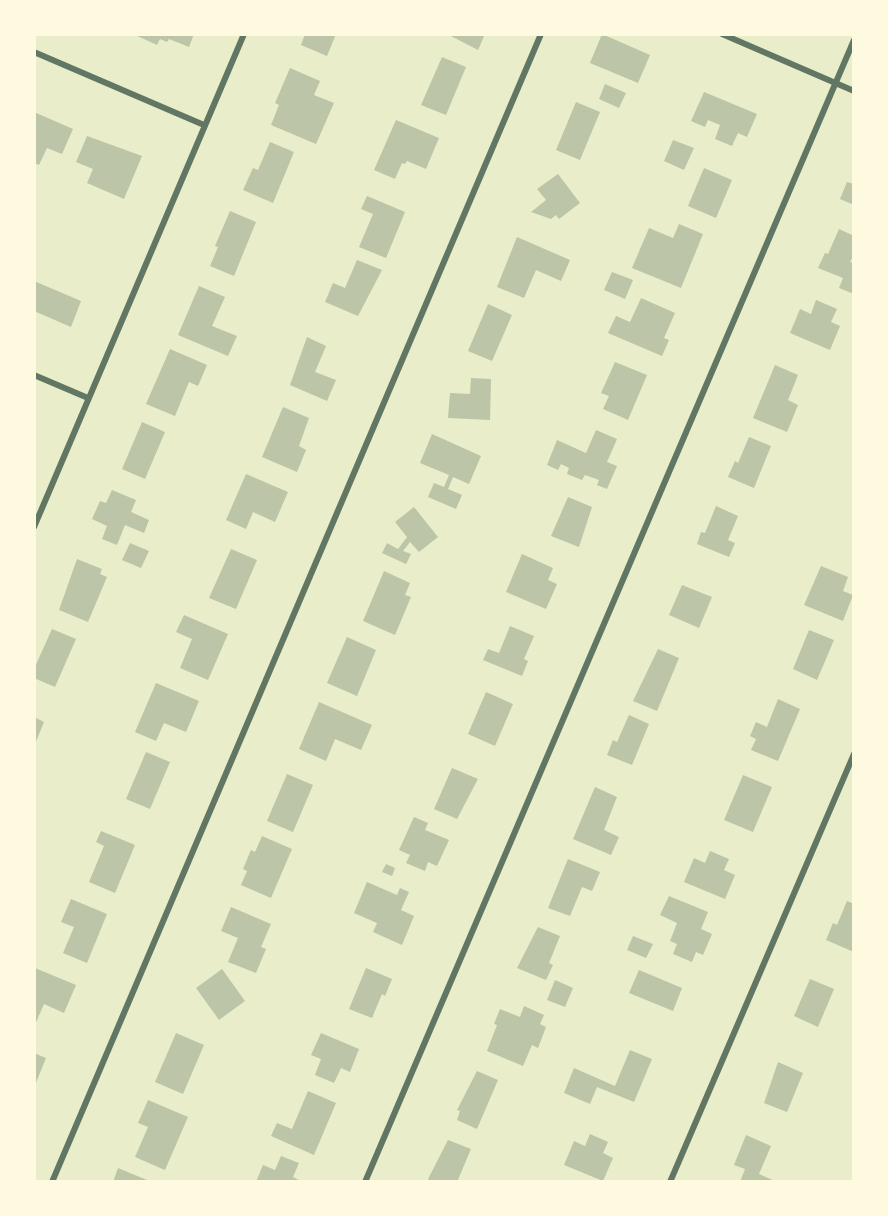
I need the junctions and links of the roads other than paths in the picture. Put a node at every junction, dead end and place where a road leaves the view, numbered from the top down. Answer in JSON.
{"nodes":[{"id":1,"x":244,"y":34,"type":"edge"},
{"id":2,"x":541,"y":34,"type":"edge"},
{"id":3,"x":722,"y":34,"type":"edge"},
{"id":4,"x":854,"y":40,"type":"edge"},
{"id":5,"x":34,"y":52,"type":"edge"},
{"id":6,"x":835,"y":83,"type":"junction"},
{"id":7,"x":854,"y":91,"type":"edge"},
{"id":8,"x":204,"y":125,"type":"junction"},
{"id":9,"x":34,"y":375,"type":"edge"},
{"id":10,"x":88,"y":398,"type":"junction"},
{"id":11,"x":34,"y":527,"type":"edge"},
{"id":12,"x":854,"y":754,"type":"edge"},
{"id":13,"x":52,"y":1182,"type":"edge"},
{"id":14,"x":365,"y":1182,"type":"edge"},
{"id":15,"x":670,"y":1182,"type":"edge"}],
"edges":[{"from":1,"to":8,"type":"street"},
{"from":2,"to":13,"type":"street"},
{"from":3,"to":6,"type":"street"},
{"from":4,"to":6,"type":"street"},
{"from":5,"to":8,"type":"street"},
{"from":6,"to":7,"type":"street"},
{"from":6,"to":14,"type":"street"},
{"from":8,"to":10,"type":"street"},
{"from":9,"to":10,"type":"street"},
{"from":10,"to":11,"type":"street"},
{"from":12,"to":15,"type":"street"}]}
